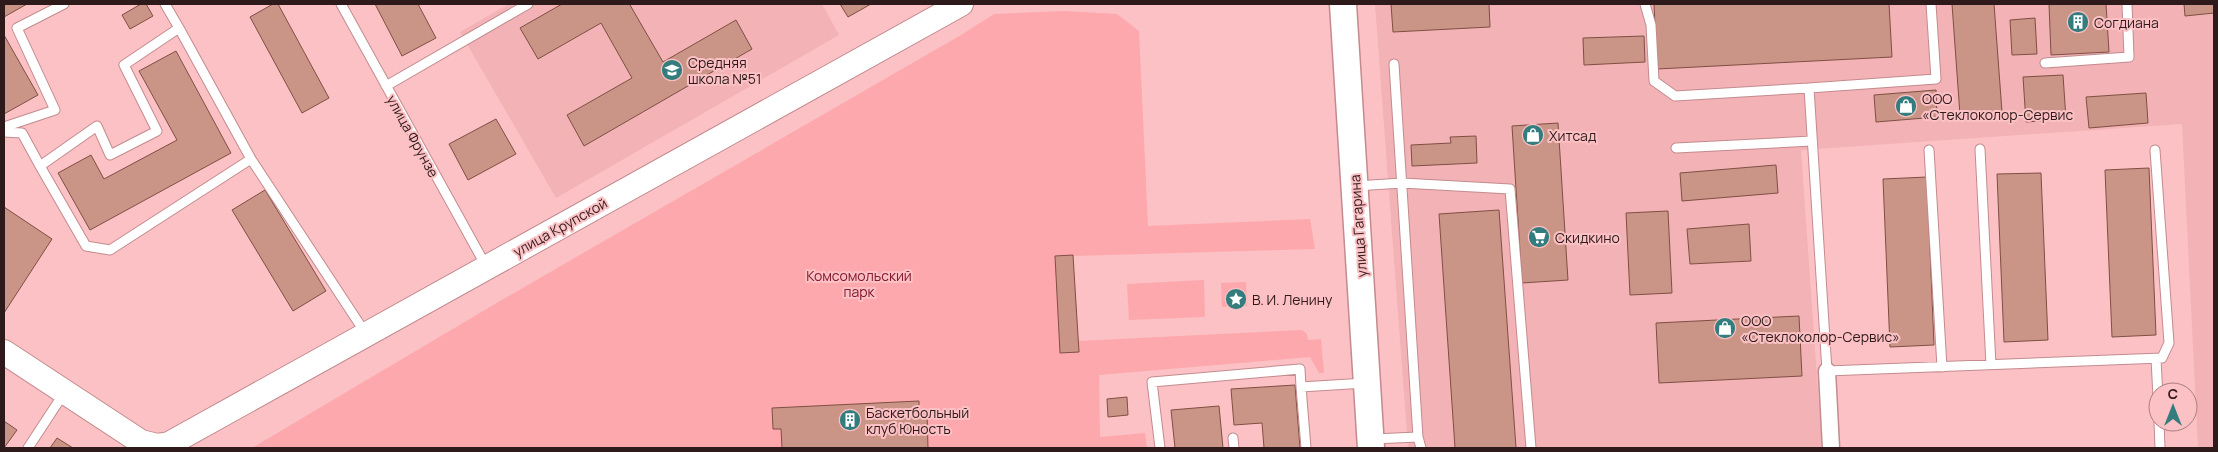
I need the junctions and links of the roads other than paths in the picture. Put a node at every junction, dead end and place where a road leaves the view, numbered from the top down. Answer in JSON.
{"nodes":[{"id":1,"x":64,"y":4,"type":"edge"},
{"id":2,"x":165,"y":4,"type":"edge"},
{"id":3,"x":341,"y":4,"type":"edge"},
{"id":4,"x":528,"y":4,"type":"edge"},
{"id":5,"x":961,"y":4,"type":"edge"},
{"id":6,"x":1343,"y":4,"type":"edge"},
{"id":7,"x":1645,"y":4,"type":"edge"},
{"id":8,"x":1931,"y":4,"type":"edge"},
{"id":9,"x":2127,"y":4,"type":"edge"},
{"id":10,"x":180,"y":28,"type":"junction"},
{"id":11,"x":2045,"y":63,"type":"dead end"},
{"id":12,"x":1394,"y":64,"type":"dead end"},
{"id":13,"x":386,"y":86,"type":"junction"},
{"id":14,"x":1809,"y":88,"type":"junction"},
{"id":15,"x":4,"y":127,"type":"edge"},
{"id":16,"x":4,"y":132,"type":"edge"},
{"id":17,"x":1812,"y":141,"type":"junction"},
{"id":18,"x":1676,"y":148,"type":"dead end"},
{"id":19,"x":1980,"y":149,"type":"dead end"},
{"id":20,"x":1929,"y":150,"type":"dead end"},
{"id":21,"x":2155,"y":150,"type":"dead end"},
{"id":22,"x":251,"y":159,"type":"junction"},
{"id":23,"x":40,"y":166,"type":"junction"},
{"id":24,"x":1402,"y":183,"type":"junction"},
{"id":25,"x":1355,"y":186,"type":"junction"},
{"id":26,"x":486,"y":268,"type":"junction"},
{"id":27,"x":366,"y":334,"type":"junction"},
{"id":28,"x":4,"y":352,"type":"edge"},
{"id":29,"x":2156,"y":359,"type":"junction"},
{"id":30,"x":1991,"y":365,"type":"junction"},
{"id":31,"x":1942,"y":367,"type":"junction"},
{"id":32,"x":1826,"y":371,"type":"junction"},
{"id":33,"x":1368,"y":382,"type":"junction"},
{"id":34,"x":2157,"y":382,"type":"edge"},
{"id":35,"x":1301,"y":387,"type":"junction"},
{"id":36,"x":66,"y":391,"type":"junction"},
{"id":37,"x":2159,"y":432,"type":"edge"},
{"id":38,"x":1418,"y":437,"type":"junction"},
{"id":39,"x":1233,"y":438,"type":"dead end"},
{"id":40,"x":1371,"y":444,"type":"edge"},
{"id":41,"x":28,"y":448,"type":"edge"},
{"id":42,"x":1160,"y":448,"type":"edge"},
{"id":43,"x":1234,"y":448,"type":"edge"},
{"id":44,"x":1306,"y":448,"type":"edge"},
{"id":45,"x":1421,"y":448,"type":"edge"},
{"id":46,"x":1531,"y":448,"type":"edge"},
{"id":47,"x":1831,"y":448,"type":"edge"},
{"id":48,"x":2160,"y":448,"type":"edge"}],
"edges":[{"from":1,"to":15,"type":"lane"},
{"from":2,"to":10,"type":"lane"},
{"from":3,"to":13,"type":"lane","name":"улица Фрунзе"},
{"from":4,"to":13,"type":"lane"},
{"from":5,"to":26,"type":"main road","name":"улица Крупской"},
{"from":6,"to":25,"type":"main road","name":"улица Гагарина"},
{"from":7,"to":14,"type":"lane"},
{"from":8,"to":14,"type":"lane"},
{"from":9,"to":11,"type":"lane"},
{"from":10,"to":22,"type":"lane"},
{"from":10,"to":23,"type":"lane"},
{"from":12,"to":24,"type":"lane"},
{"from":13,"to":26,"type":"lane","name":"улица Фрунзе"},
{"from":14,"to":17,"type":"lane"},
{"from":16,"to":23,"type":"lane"},
{"from":17,"to":18,"type":"lane"},
{"from":17,"to":32,"type":"lane"},
{"from":19,"to":30,"type":"lane"},
{"from":20,"to":31,"type":"lane"},
{"from":21,"to":29,"type":"lane"},
{"from":22,"to":23,"type":"lane"},
{"from":22,"to":27,"type":"lane"},
{"from":24,"to":25,"type":"lane"},
{"from":24,"to":38,"type":"lane"},
{"from":24,"to":46,"type":"lane"},
{"from":25,"to":33,"type":"main road","name":"улица Гагарина"},
{"from":26,"to":27,"type":"main road","name":"улица Крупской"},
{"from":27,"to":36,"type":"main road","name":"улица Крупской"},
{"from":28,"to":36,"type":"main road"},
{"from":29,"to":30,"type":"lane"},
{"from":29,"to":34,"type":"lane"},
{"from":30,"to":31,"type":"lane"},
{"from":31,"to":32,"type":"lane"},
{"from":32,"to":47,"type":"street"},
{"from":33,"to":35,"type":"lane"},
{"from":33,"to":40,"type":"main road","name":"улица Гагарина"},
{"from":35,"to":42,"type":"lane"},
{"from":35,"to":44,"type":"lane"},
{"from":36,"to":41,"type":"lane"},
{"from":37,"to":48,"type":"lane"},
{"from":38,"to":40,"type":"lane"},
{"from":38,"to":45,"type":"lane"},
{"from":39,"to":43,"type":"lane"}]}
